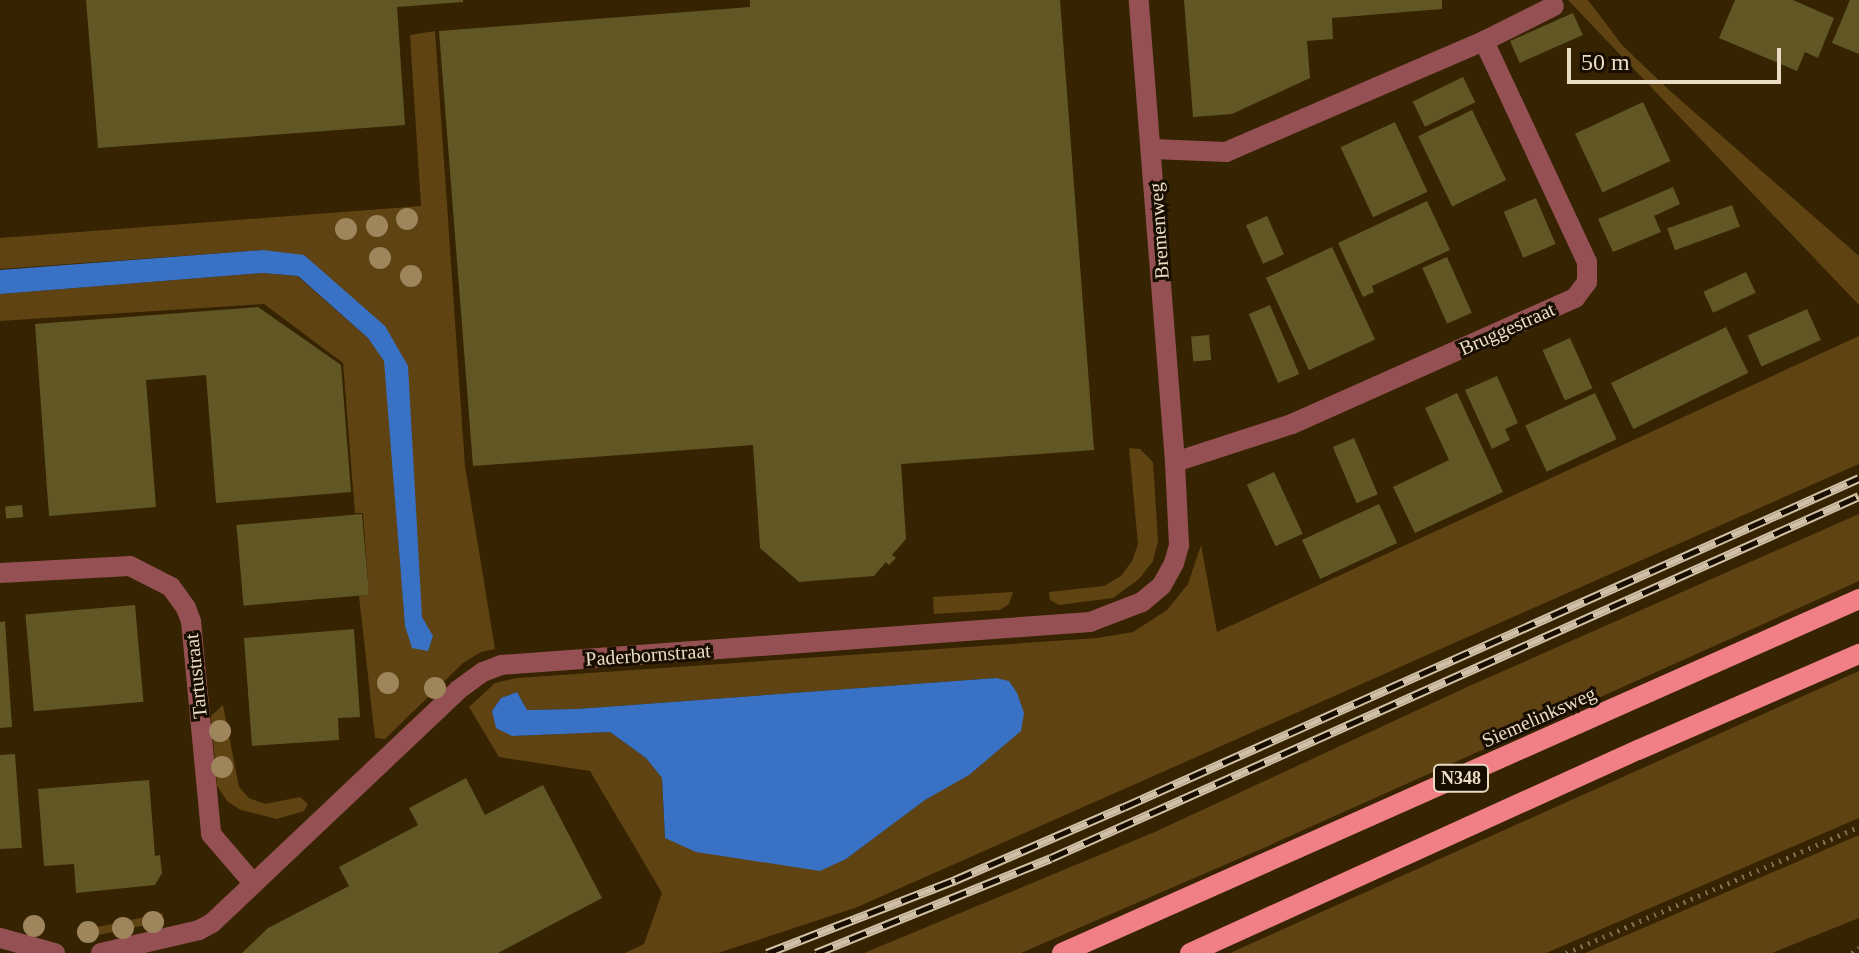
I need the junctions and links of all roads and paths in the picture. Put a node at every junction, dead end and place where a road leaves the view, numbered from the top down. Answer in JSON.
{"nodes":[{"id":1,"x":1139,"y":0,"type":"edge"},
{"id":2,"x":1554,"y":6,"type":"dead end"},
{"id":3,"x":1484,"y":41,"type":"junction"},
{"id":4,"x":1153,"y":149,"type":"junction"},
{"id":5,"x":1175,"y":462,"type":"junction"},
{"id":6,"x":0,"y":573,"type":"edge"},
{"id":7,"x":1859,"y":599,"type":"edge"},
{"id":8,"x":1859,"y":654,"type":"edge"},
{"id":9,"x":1859,"y":827,"type":"edge"},
{"id":10,"x":253,"y":883,"type":"junction"},
{"id":11,"x":0,"y":938,"type":"edge"},
{"id":12,"x":1859,"y":947,"type":"edge"},
{"id":13,"x":55,"y":953,"type":"edge"},
{"id":14,"x":101,"y":953,"type":"edge"},
{"id":15,"x":1062,"y":953,"type":"edge"},
{"id":16,"x":1190,"y":953,"type":"edge"},
{"id":17,"x":1566,"y":953,"type":"edge"},
{"id":18,"x":1852,"y":953,"type":"edge"}],
"edges":[{"from":1,"to":4,"type":"street","name":"Bremenweg"},
{"from":2,"to":3,"type":"street"},
{"from":3,"to":4,"type":"street"},
{"from":3,"to":5,"type":"street","name":"Bruggestraat"},
{"from":4,"to":5,"type":"street","name":"Bremenweg"},
{"from":5,"to":10,"type":"street","name":"Paderbornstraat"},
{"from":6,"to":10,"type":"street","name":"Tartustraat"},
{"from":7,"to":15,"type":"main road","name":"Siemelinksweg","number":"N348"},
{"from":8,"to":16,"type":"main road","number":"N348"},
{"from":9,"to":17,"type":"path"},
{"from":10,"to":14,"type":"street","name":"Paderbornstraat"},
{"from":11,"to":13,"type":"street"},
{"from":12,"to":18,"type":"path"}]}
